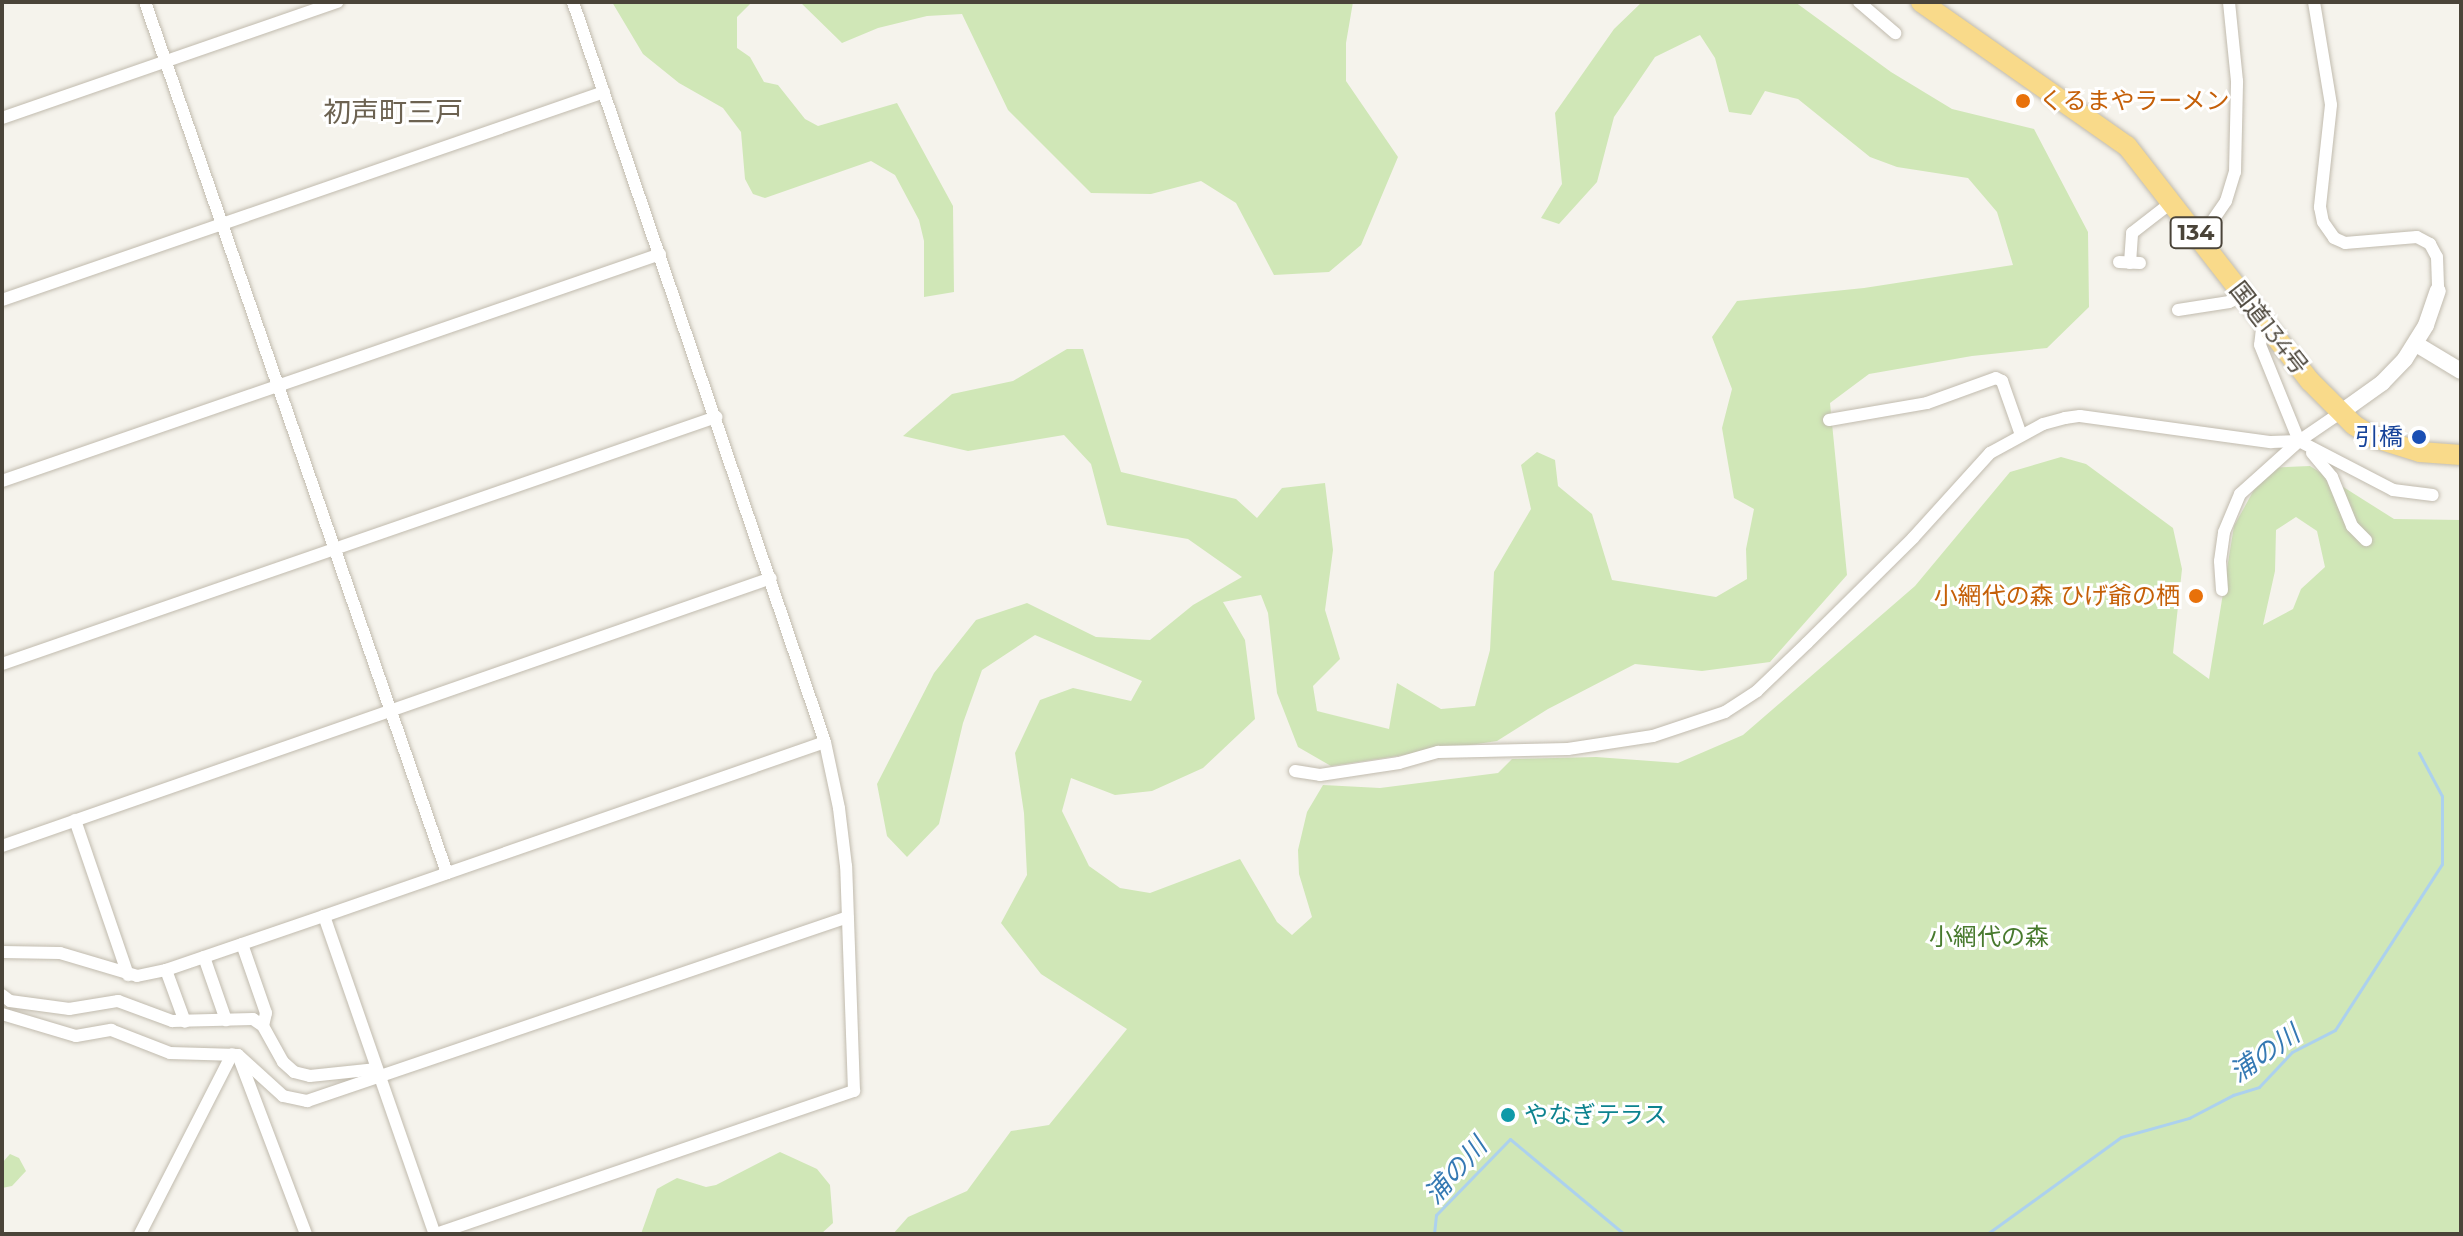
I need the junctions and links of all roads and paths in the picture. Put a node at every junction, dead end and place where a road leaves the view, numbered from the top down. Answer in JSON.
{"nodes":[{"id":1,"x":145,"y":2,"type":"edge"},
{"id":2,"x":337,"y":2,"type":"edge"},
{"id":3,"x":573,"y":2,"type":"edge"},
{"id":4,"x":1859,"y":2,"type":"edge"},
{"id":5,"x":1921,"y":2,"type":"edge"},
{"id":6,"x":2229,"y":2,"type":"edge"},
{"id":7,"x":2314,"y":2,"type":"edge"},
{"id":8,"x":1895,"y":33,"type":"dead end"},
{"id":9,"x":165,"y":61,"type":"junction"},
{"id":10,"x":604,"y":92,"type":"junction"},
{"id":11,"x":2,"y":118,"type":"edge"},
{"id":12,"x":2172,"y":202,"type":"junction"},
{"id":13,"x":222,"y":224,"type":"junction"},
{"id":14,"x":2200,"y":239,"type":"junction"},
{"id":15,"x":660,"y":254,"type":"junction"},
{"id":16,"x":2130,"y":263,"type":"dead end"},
{"id":17,"x":2438,"y":291,"type":"joint"},
{"id":18,"x":2243,"y":296,"type":"junction"},
{"id":19,"x":2,"y":300,"type":"edge"},
{"id":20,"x":2178,"y":310,"type":"dead end"},
{"id":21,"x":2263,"y":321,"type":"junction"},
{"id":22,"x":2416,"y":344,"type":"junction"},
{"id":23,"x":2461,"y":371,"type":"edge"},
{"id":24,"x":278,"y":386,"type":"junction"},
{"id":25,"x":2340,"y":413,"type":"junction"},
{"id":26,"x":716,"y":417,"type":"junction"},
{"id":27,"x":1829,"y":420,"type":"dead end"},
{"id":28,"x":2021,"y":435,"type":"junction"},
{"id":29,"x":2301,"y":443,"type":"junction"},
{"id":30,"x":2461,"y":455,"type":"edge"},
{"id":31,"x":2,"y":481,"type":"edge"},
{"id":32,"x":2433,"y":495,"type":"dead end"},
{"id":33,"x":2366,"y":540,"type":"dead end"},
{"id":34,"x":334,"y":549,"type":"junction"},
{"id":35,"x":771,"y":578,"type":"junction"},
{"id":36,"x":2222,"y":590,"type":"dead end"},
{"id":37,"x":2,"y":664,"type":"edge"},
{"id":38,"x":390,"y":711,"type":"junction"},
{"id":39,"x":825,"y":742,"type":"junction"},
{"id":40,"x":1295,"y":771,"type":"dead end"},
{"id":41,"x":75,"y":820,"type":"junction"},
{"id":42,"x":2,"y":846,"type":"edge"},
{"id":43,"x":447,"y":873,"type":"junction"},
{"id":44,"x":324,"y":916,"type":"junction"},
{"id":45,"x":848,"y":917,"type":"junction"},
{"id":46,"x":242,"y":944,"type":"junction"},
{"id":47,"x":2,"y":952,"type":"edge"},
{"id":48,"x":204,"y":957,"type":"junction"},
{"id":49,"x":166,"y":970,"type":"junction"},
{"id":50,"x":128,"y":975,"type":"junction"},
{"id":51,"x":2,"y":995,"type":"edge"},
{"id":52,"x":2,"y":1014,"type":"edge"},
{"id":53,"x":226,"y":1020,"type":"junction"},
{"id":54,"x":185,"y":1022,"type":"junction"},
{"id":55,"x":263,"y":1026,"type":"junction"},
{"id":56,"x":235,"y":1054,"type":"junction"},
{"id":57,"x":379,"y":1074,"type":"junction"},
{"id":58,"x":140,"y":1234,"type":"edge"},
{"id":59,"x":306,"y":1234,"type":"edge"},
{"id":60,"x":436,"y":1234,"type":"edge"}],
"edges":[{"from":1,"to":9,"type":"street"},
{"from":2,"to":9,"type":"street"},
{"from":3,"to":10,"type":"street"},
{"from":4,"to":8,"type":"street"},
{"from":5,"to":12,"type":"highway","name":"国道134号","number":"134"},
{"from":6,"to":14,"type":"street"},
{"from":7,"to":17,"type":"street"},
{"from":9,"to":11,"type":"street"},
{"from":9,"to":13,"type":"street"},
{"from":10,"to":13,"type":"street"},
{"from":10,"to":15,"type":"street"},
{"from":12,"to":14,"type":"highway","name":"国道134号","number":"134"},
{"from":12,"to":16,"type":"street"},
{"from":13,"to":19,"type":"street"},
{"from":13,"to":24,"type":"street"},
{"from":14,"to":18,"type":"highway","name":"国道134号","number":"134"},
{"from":15,"to":24,"type":"street"},
{"from":15,"to":26,"type":"street"},
{"from":17,"to":22,"type":"street"},
{"from":18,"to":20,"type":"street"},
{"from":18,"to":21,"type":"highway","name":"国道134号","number":"134"},
{"from":21,"to":25,"type":"highway","name":"国道134号","number":"134"},
{"from":21,"to":29,"type":"street"},
{"from":22,"to":23,"type":"street"},
{"from":22,"to":25,"type":"street"},
{"from":24,"to":31,"type":"street"},
{"from":24,"to":34,"type":"street"},
{"from":25,"to":29,"type":"street"},
{"from":25,"to":30,"type":"highway","name":"国道134号","number":"134"},
{"from":26,"to":34,"type":"street"},
{"from":26,"to":35,"type":"street"},
{"from":27,"to":28,"type":"street"},
{"from":28,"to":29,"type":"street"},
{"from":28,"to":40,"type":"street"},
{"from":29,"to":32,"type":"street"},
{"from":29,"to":33,"type":"street"},
{"from":29,"to":36,"type":"street"},
{"from":34,"to":37,"type":"street"},
{"from":34,"to":38,"type":"street"},
{"from":35,"to":38,"type":"street"},
{"from":35,"to":39,"type":"street"},
{"from":38,"to":41,"type":"street"},
{"from":38,"to":43,"type":"street"},
{"from":39,"to":43,"type":"street"},
{"from":39,"to":45,"type":"street"},
{"from":41,"to":42,"type":"street"},
{"from":41,"to":50,"type":"street"},
{"from":43,"to":44,"type":"street"},
{"from":44,"to":46,"type":"street"},
{"from":44,"to":57,"type":"street"},
{"from":45,"to":57,"type":"street"},
{"from":45,"to":60,"type":"street"},
{"from":46,"to":48,"type":"street"},
{"from":46,"to":55,"type":"street"},
{"from":47,"to":50,"type":"street"},
{"from":48,"to":49,"type":"street"},
{"from":48,"to":53,"type":"street"},
{"from":49,"to":50,"type":"street"},
{"from":49,"to":54,"type":"street"},
{"from":51,"to":54,"type":"street"},
{"from":52,"to":56,"type":"street"},
{"from":53,"to":54,"type":"street"},
{"from":53,"to":55,"type":"street"},
{"from":55,"to":57,"type":"street"},
{"from":56,"to":57,"type":"street"},
{"from":56,"to":58,"type":"street"},
{"from":56,"to":59,"type":"street"},
{"from":57,"to":60,"type":"street"}]}
